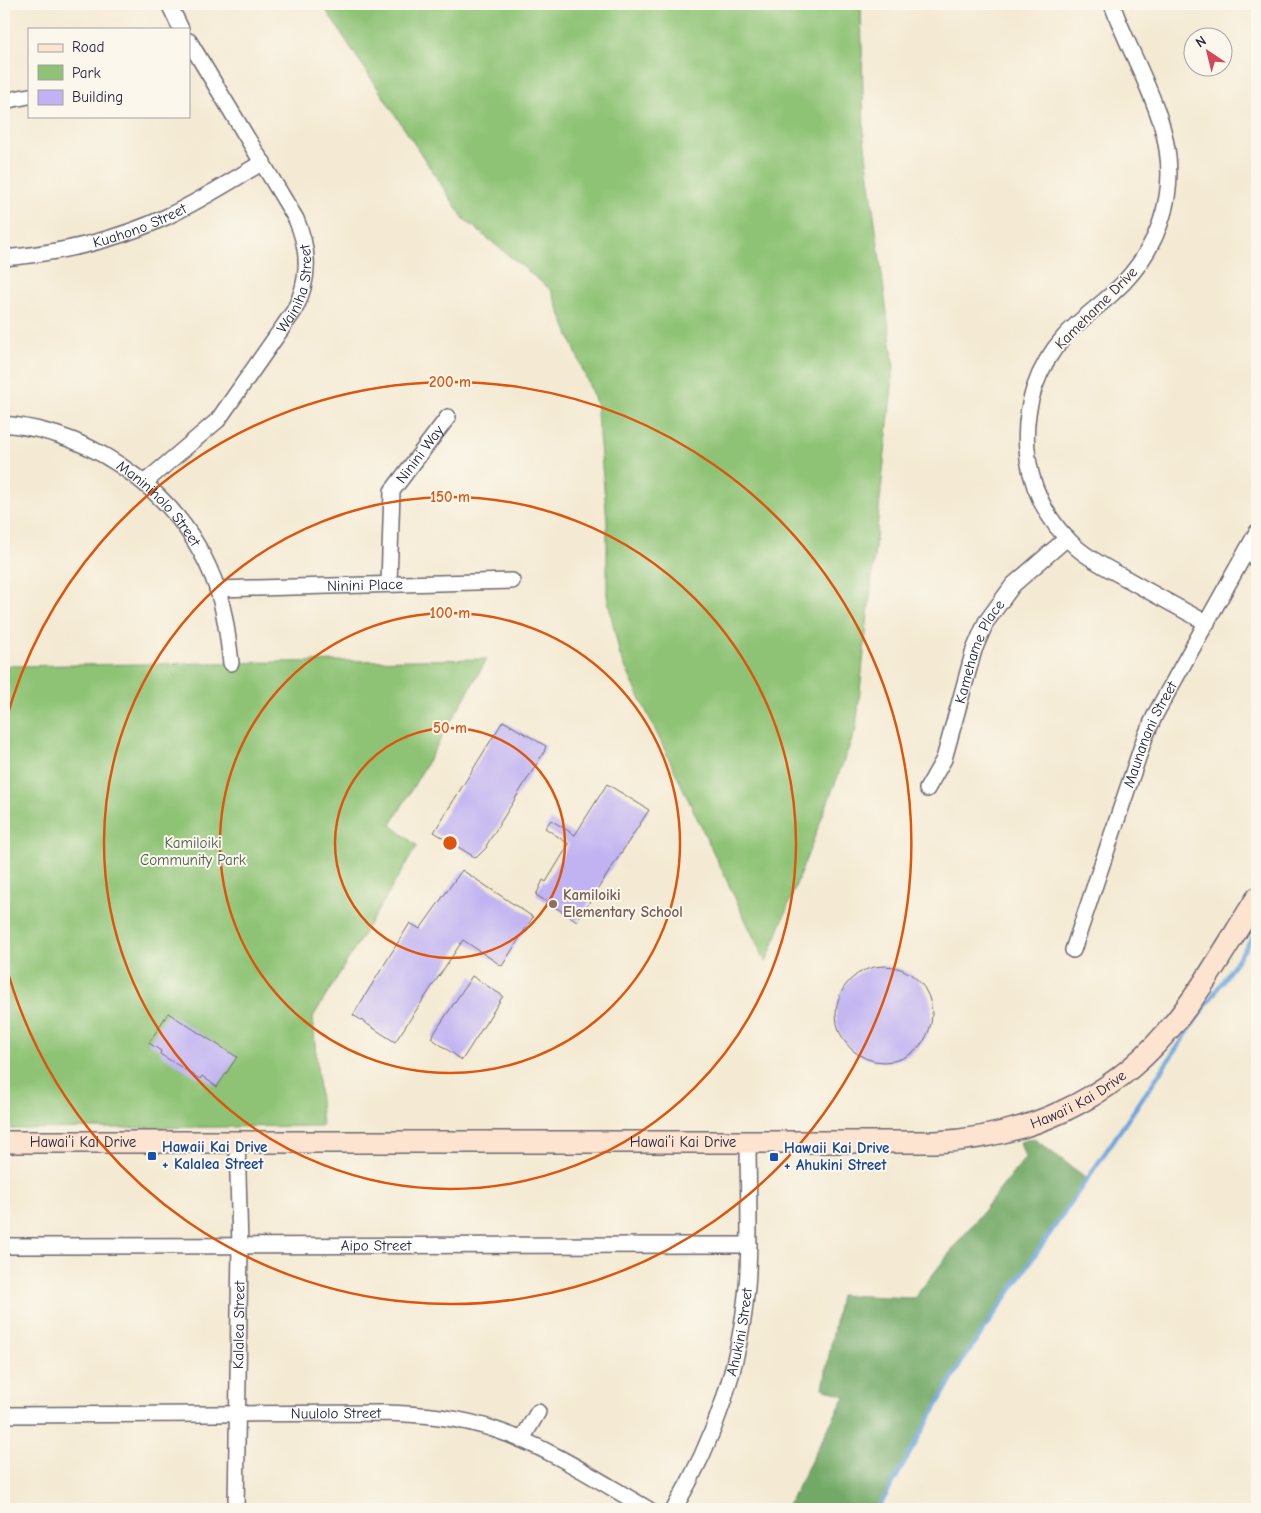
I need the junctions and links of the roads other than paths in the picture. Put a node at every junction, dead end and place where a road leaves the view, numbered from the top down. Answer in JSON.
{"nodes":[{"id":1,"x":169,"y":4,"type":"edge"},
{"id":2,"x":1112,"y":4,"type":"edge"},
{"id":3,"x":180,"y":28,"type":"edge"},
{"id":4,"x":190,"y":43,"type":"edge"},
{"id":5,"x":28,"y":96,"type":"edge"},
{"id":6,"x":4,"y":100,"type":"edge"},
{"id":7,"x":263,"y":162,"type":"junction"},
{"id":8,"x":4,"y":258,"type":"edge"},
{"id":9,"x":448,"y":417,"type":"dead end"},
{"id":10,"x":4,"y":424,"type":"edge"},
{"id":11,"x":144,"y":482,"type":"junction"},
{"id":12,"x":1257,"y":532,"type":"edge"},
{"id":13,"x":1067,"y":538,"type":"junction"},
{"id":14,"x":512,"y":582,"type":"dead end"},
{"id":15,"x":389,"y":583,"type":"junction"},
{"id":16,"x":217,"y":589,"type":"junction"},
{"id":17,"x":1207,"y":623,"type":"junction"},
{"id":18,"x":231,"y":662,"type":"dead end"},
{"id":19,"x":927,"y":789,"type":"dead end"},
{"id":20,"x":1257,"y":898,"type":"edge"},
{"id":21,"x":1073,"y":950,"type":"dead end"},
{"id":22,"x":237,"y":1140,"type":"junction"},
{"id":23,"x":4,"y":1142,"type":"edge"},
{"id":24,"x":748,"y":1142,"type":"junction"},
{"id":25,"x":749,"y":1245,"type":"junction"},
{"id":26,"x":4,"y":1246,"type":"edge"},
{"id":27,"x":240,"y":1246,"type":"junction"},
{"id":28,"x":538,"y":1412,"type":"dead end"},
{"id":29,"x":4,"y":1415,"type":"edge"},
{"id":30,"x":237,"y":1415,"type":"junction"},
{"id":31,"x":522,"y":1439,"type":"junction"},
{"id":32,"x":236,"y":1509,"type":"edge"},
{"id":33,"x":648,"y":1509,"type":"edge"},
{"id":34,"x":674,"y":1509,"type":"edge"}],
"edges":[{"from":1,"to":3,"type":"street"},
{"from":2,"to":13,"type":"street","name":"Kamehame Drive"},
{"from":4,"to":7,"type":"street","name":"Wainiha Street"},
{"from":5,"to":6,"type":"street"},
{"from":7,"to":8,"type":"street","name":"Kuahono Street"},
{"from":7,"to":11,"type":"street","name":"Wainiha Street"},
{"from":9,"to":15,"type":"street","name":"Ninini Way"},
{"from":10,"to":11,"type":"street","name":"Maniniholo Street"},
{"from":11,"to":16,"type":"street","name":"Maniniholo Street"},
{"from":12,"to":17,"type":"street","name":"Maunanani Street"},
{"from":13,"to":17,"type":"street","name":"Kamehame Drive"},
{"from":13,"to":19,"type":"street","name":"Kamehame Place"},
{"from":14,"to":15,"type":"street","name":"Ninini Place"},
{"from":15,"to":16,"type":"street","name":"Ninini Place"},
{"from":16,"to":18,"type":"street","name":"Maniniholo Street"},
{"from":17,"to":21,"type":"street","name":"Maunanani Street"},
{"from":20,"to":24,"type":"main road","name":"Hawai’i Kai Drive"},
{"from":22,"to":23,"type":"main road","name":"Hawai’i Kai Drive"},
{"from":22,"to":24,"type":"main road","name":"Hawai’i Kai Drive"},
{"from":22,"to":27,"type":"street","name":"Kalalea Street"},
{"from":24,"to":25,"type":"street","name":"Ahukini Street"},
{"from":25,"to":27,"type":"street","name":"Aipo Street"},
{"from":25,"to":34,"type":"street","name":"Ahukini Street"},
{"from":26,"to":27,"type":"street","name":"Aipo Street"},
{"from":27,"to":30,"type":"street","name":"Kalalea Street"},
{"from":28,"to":31,"type":"street"},
{"from":29,"to":30,"type":"street","name":"Nuulolo Street"},
{"from":30,"to":31,"type":"street","name":"Nuulolo Street"},
{"from":30,"to":32,"type":"street","name":"Kalalea Street"},
{"from":31,"to":33,"type":"street","name":"Nuulolo Street"}]}
